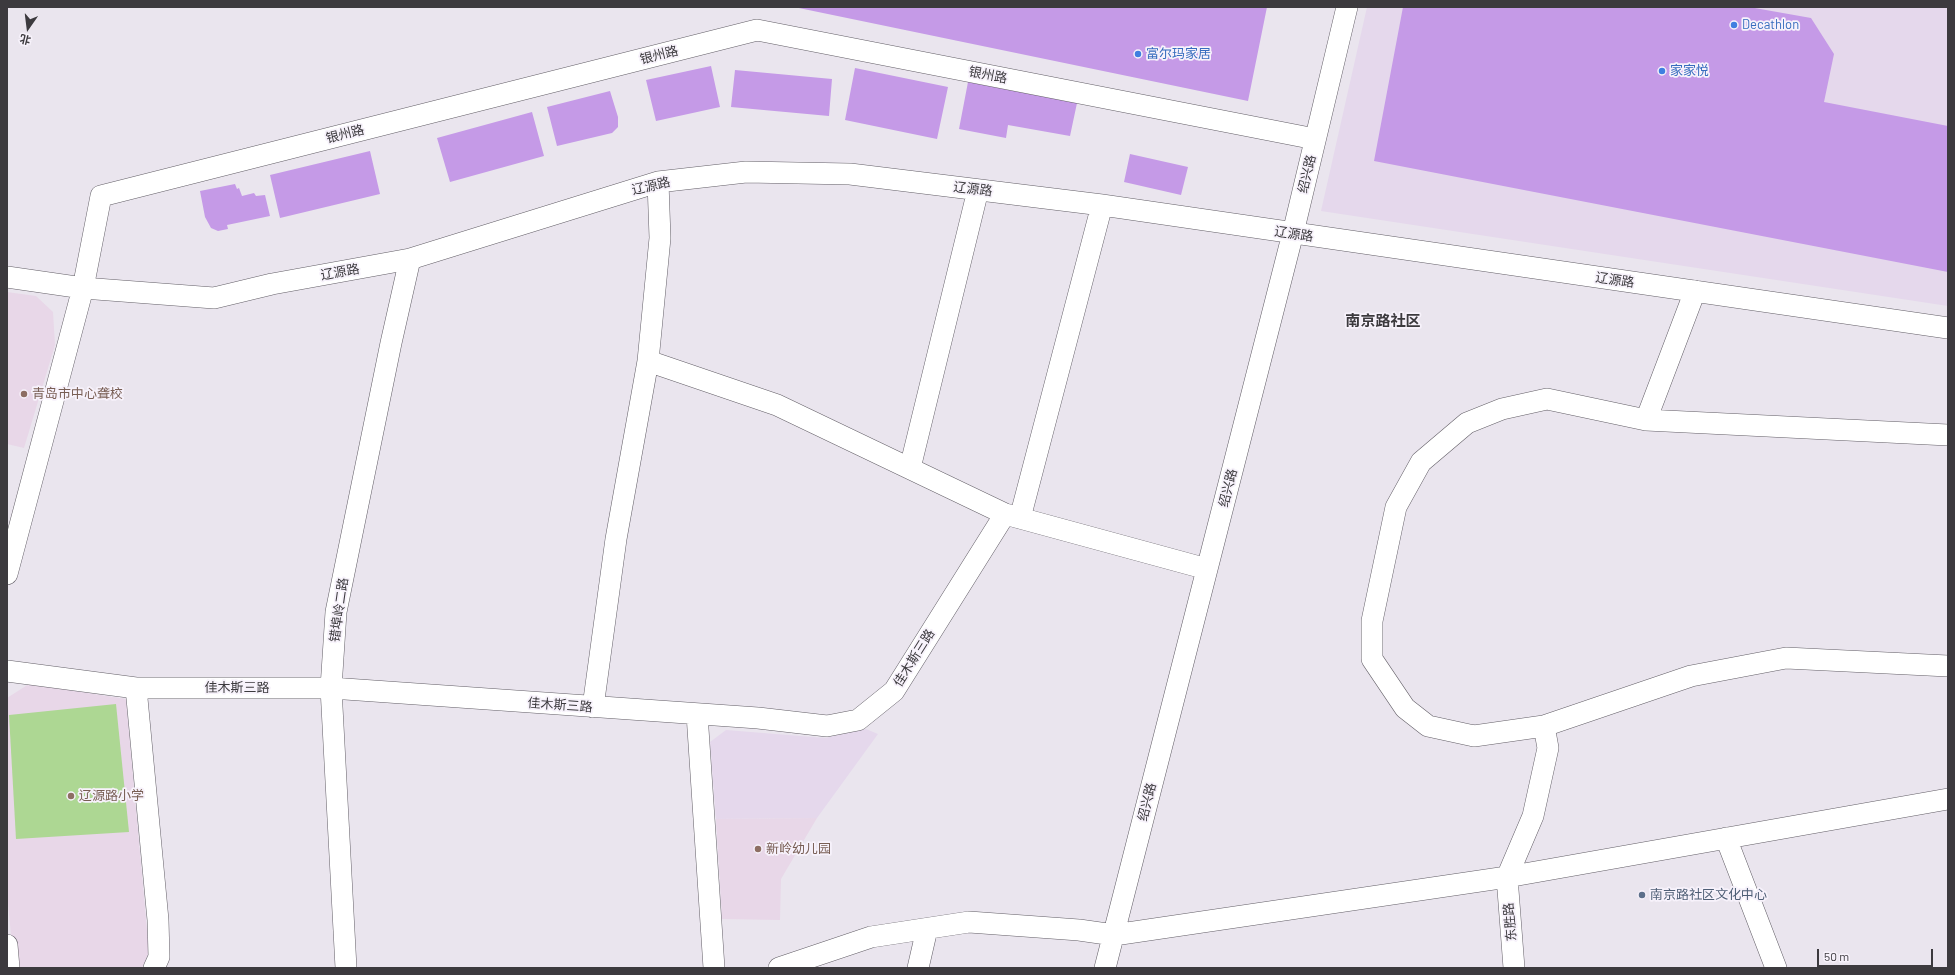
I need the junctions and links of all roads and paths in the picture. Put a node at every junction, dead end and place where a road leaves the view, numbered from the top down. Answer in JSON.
{"nodes":[{"id":1,"x":1346,"y":7,"type":"edge"},
{"id":2,"x":1315,"y":139,"type":"junction"},
{"id":3,"x":658,"y":182,"type":"junction"},
{"id":4,"x":978,"y":190,"type":"junction"},
{"id":5,"x":1102,"y":205,"type":"junction"},
{"id":6,"x":1293,"y":233,"type":"junction"},
{"id":7,"x":410,"y":259,"type":"junction"},
{"id":8,"x":7,"y":277,"type":"edge"},
{"id":9,"x":82,"y":288,"type":"junction"},
{"id":10,"x":1694,"y":291,"type":"junction"},
{"id":11,"x":1948,"y":328,"type":"edge"},
{"id":12,"x":648,"y":361,"type":"junction"},
{"id":13,"x":1646,"y":420,"type":"junction"},
{"id":14,"x":1948,"y":435,"type":"edge"},
{"id":15,"x":910,"y":468,"type":"junction"},
{"id":16,"x":1012,"y":516,"type":"junction"},
{"id":17,"x":1207,"y":569,"type":"junction"},
{"id":18,"x":7,"y":574,"type":"edge"},
{"id":19,"x":1948,"y":666,"type":"edge"},
{"id":20,"x":7,"y":671,"type":"edge"},
{"id":21,"x":136,"y":688,"type":"junction"},
{"id":22,"x":331,"y":688,"type":"junction"},
{"id":23,"x":593,"y":707,"type":"junction"},
{"id":24,"x":697,"y":714,"type":"junction"},
{"id":25,"x":1544,"y":726,"type":"junction"},
{"id":26,"x":1948,"y":799,"type":"edge"},
{"id":27,"x":1726,"y":838,"type":"junction"},
{"id":28,"x":1507,"y":877,"type":"junction"},
{"id":29,"x":927,"y":929,"type":"junction"},
{"id":30,"x":1114,"y":935,"type":"junction"},
{"id":31,"x":7,"y":945,"type":"edge"},
{"id":32,"x":9,"y":968,"type":"edge"},
{"id":33,"x":154,"y":968,"type":"edge"},
{"id":34,"x":346,"y":968,"type":"edge"},
{"id":35,"x":714,"y":968,"type":"edge"},
{"id":36,"x":779,"y":968,"type":"edge"},
{"id":37,"x":918,"y":968,"type":"edge"},
{"id":38,"x":1105,"y":968,"type":"edge"},
{"id":39,"x":1514,"y":968,"type":"edge"},
{"id":40,"x":1776,"y":968,"type":"edge"}],
"edges":[{"from":1,"to":2,"type":"street","name":"绍兴路"},
{"from":2,"to":6,"type":"street","name":"绍兴路"},
{"from":2,"to":9,"type":"street","name":"银州路"},
{"from":3,"to":4,"type":"street","name":"辽源路"},
{"from":3,"to":7,"type":"street","name":"辽源路"},
{"from":3,"to":12,"type":"street"},
{"from":4,"to":5,"type":"street","name":"辽源路"},
{"from":4,"to":15,"type":"street"},
{"from":5,"to":6,"type":"street","name":"辽源路"},
{"from":5,"to":16,"type":"street","name":"佳木斯三路"},
{"from":6,"to":10,"type":"street","name":"辽源路"},
{"from":6,"to":17,"type":"street","name":"绍兴路"},
{"from":7,"to":9,"type":"street","name":"辽源路"},
{"from":7,"to":22,"type":"street","name":"错埠岭二路"},
{"from":8,"to":9,"type":"street","name":"辽源路"},
{"from":9,"to":18,"type":"street"},
{"from":10,"to":11,"type":"street","name":"辽源路"},
{"from":10,"to":13,"type":"street"},
{"from":12,"to":15,"type":"street"},
{"from":12,"to":23,"type":"street"},
{"from":13,"to":14,"type":"street"},
{"from":13,"to":25,"type":"street"},
{"from":15,"to":16,"type":"street"},
{"from":16,"to":17,"type":"street"},
{"from":16,"to":24,"type":"street","name":"佳木斯三路"},
{"from":17,"to":30,"type":"street","name":"绍兴路"},
{"from":19,"to":25,"type":"street"},
{"from":20,"to":21,"type":"street","name":"佳木斯三路"},
{"from":21,"to":22,"type":"street","name":"佳木斯三路"},
{"from":21,"to":33,"type":"street"},
{"from":22,"to":23,"type":"street","name":"佳木斯三路"},
{"from":22,"to":34,"type":"street","name":"错埠岭二路"},
{"from":23,"to":24,"type":"street","name":"佳木斯三路"},
{"from":24,"to":35,"type":"street"},
{"from":25,"to":28,"type":"street"},
{"from":26,"to":27,"type":"street"},
{"from":27,"to":28,"type":"street"},
{"from":27,"to":40,"type":"street"},
{"from":28,"to":30,"type":"street"},
{"from":28,"to":39,"type":"street","name":"东胜路"},
{"from":29,"to":30,"type":"street"},
{"from":29,"to":36,"type":"street"},
{"from":29,"to":37,"type":"street"},
{"from":30,"to":38,"type":"street","name":"绍兴路"},
{"from":31,"to":32,"type":"street"}]}
